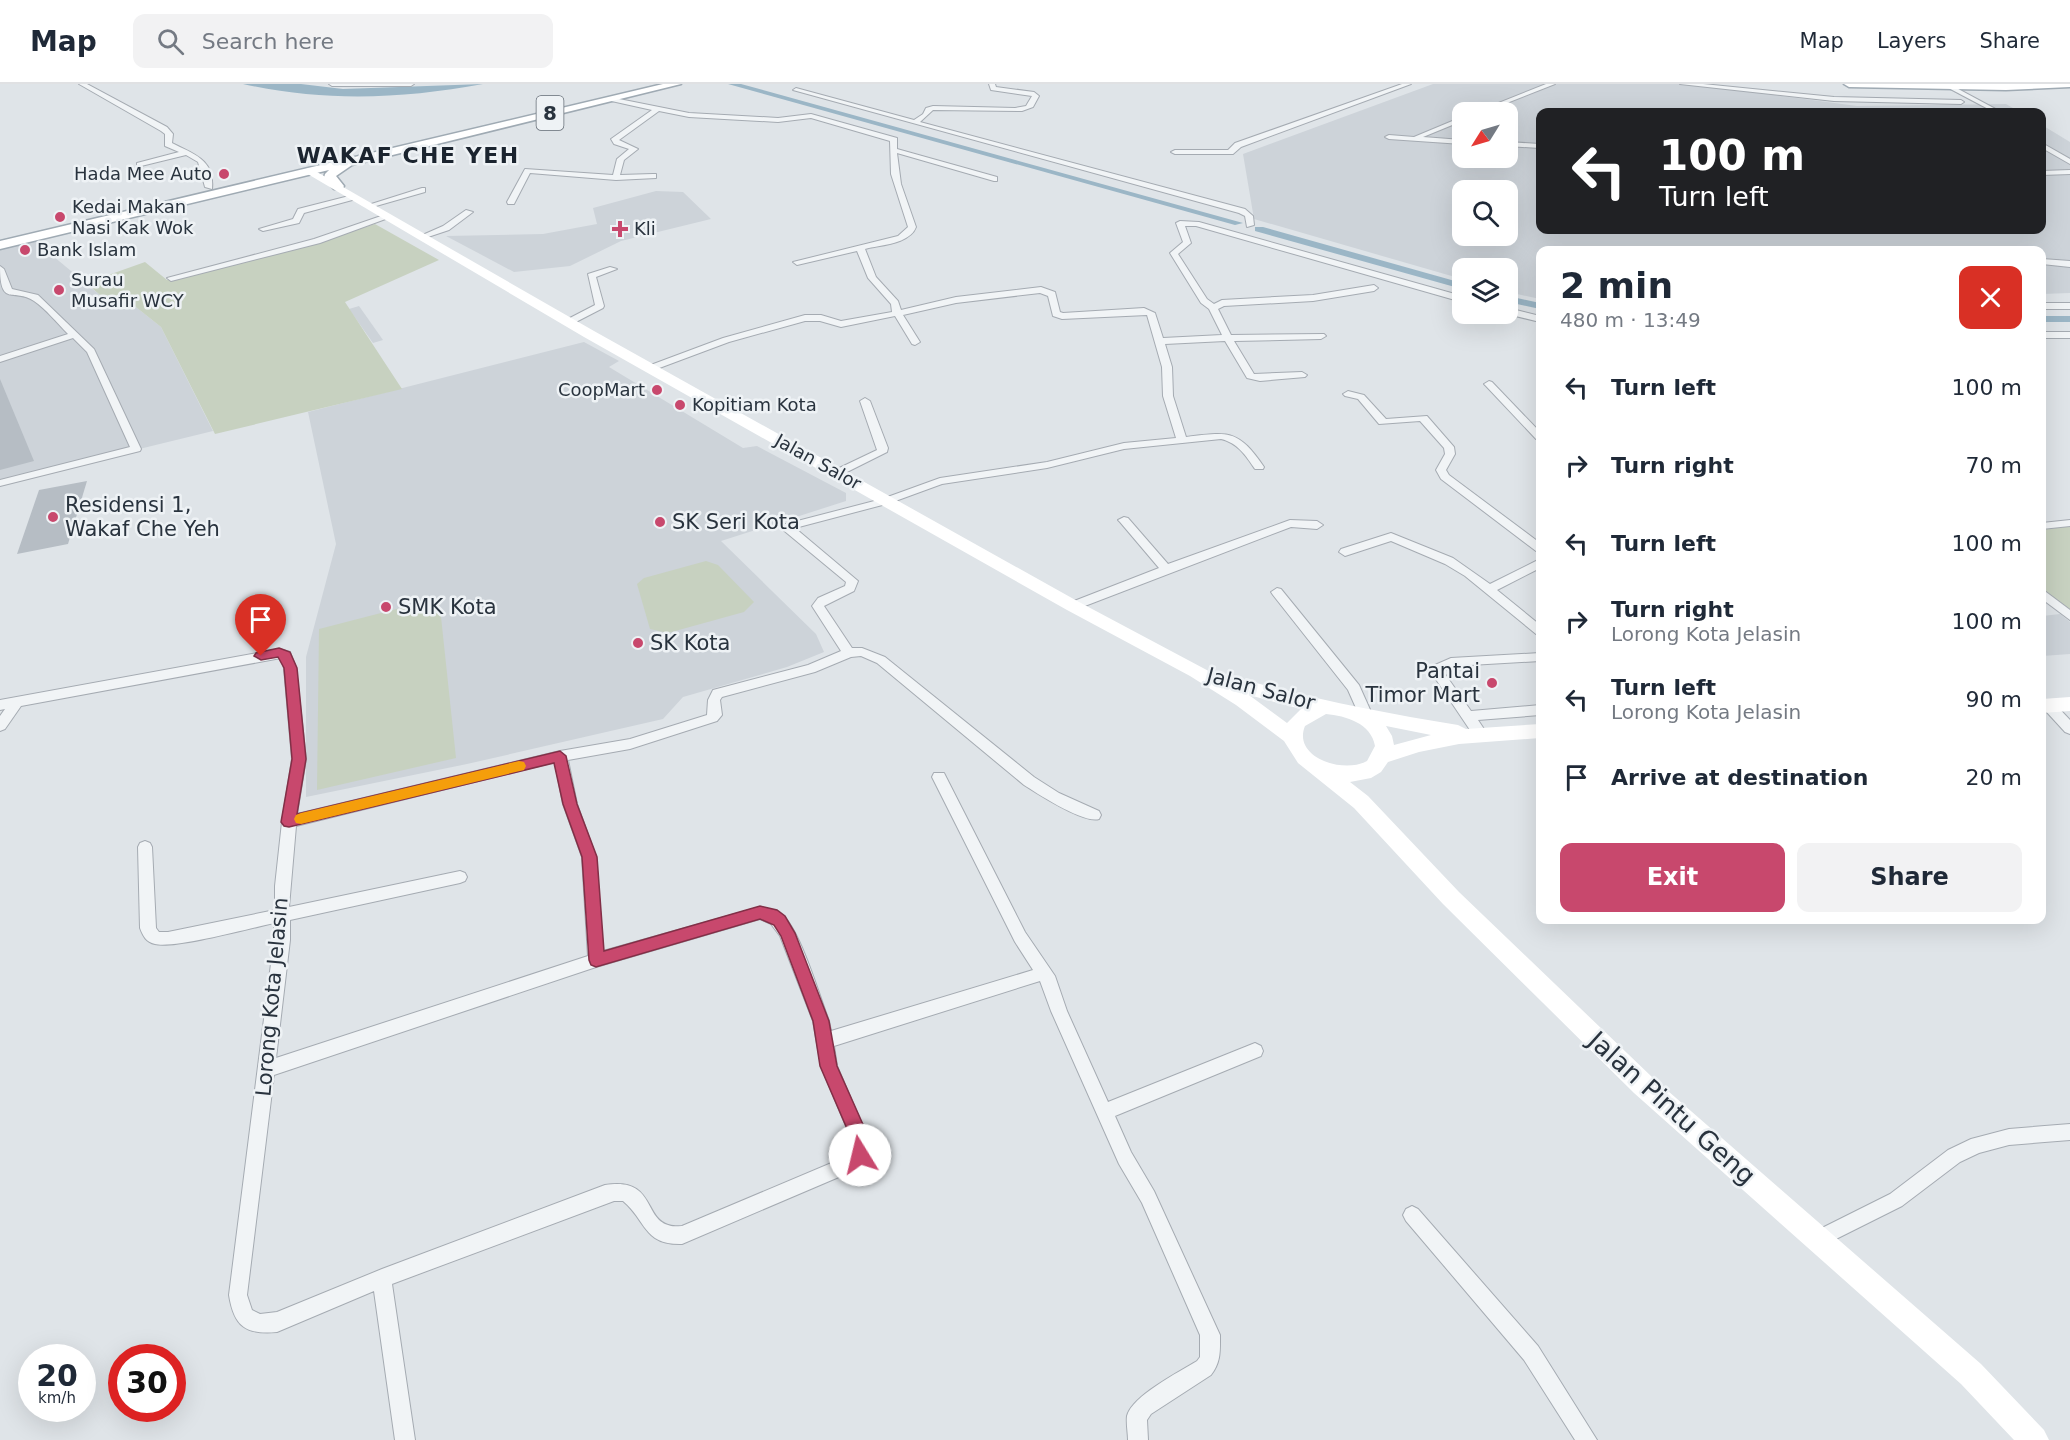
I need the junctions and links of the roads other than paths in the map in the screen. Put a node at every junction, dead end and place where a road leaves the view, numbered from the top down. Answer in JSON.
{"nodes":[{"id":1,"x":82,"y":84,"type":"edge"},
{"id":2,"x":332,"y":84,"type":"edge"},
{"id":3,"x":411,"y":84,"type":"edge"},
{"id":4,"x":651,"y":84,"type":"edge"},
{"id":5,"x":676,"y":84,"type":"edge"},
{"id":6,"x":992,"y":84,"type":"edge"},
{"id":7,"x":1408,"y":84,"type":"edge"},
{"id":8,"x":1552,"y":84,"type":"edge"},
{"id":9,"x":1683,"y":84,"type":"edge"},
{"id":10,"x":1849,"y":84,"type":"edge"},
{"id":11,"x":2070,"y":84,"type":"edge"},
{"id":12,"x":1930,"y":85,"type":"edge"},
{"id":13,"x":1946,"y":85,"type":"edge"},
{"id":14,"x":1892,"y":86,"type":"junction"},
{"id":15,"x":2036,"y":86,"type":"junction"},
{"id":16,"x":796,"y":90,"type":"dead end"},
{"id":17,"x":609,"y":99,"type":"junction"},
{"id":18,"x":1505,"y":102,"type":"edge"},
{"id":19,"x":1961,"y":102,"type":"junction"},
{"id":20,"x":1980,"y":108,"type":"edge"},
{"id":21,"x":658,"y":109,"type":"junction"},
{"id":22,"x":915,"y":122,"type":"junction"},
{"id":23,"x":1452,"y":123,"type":"edge"},
{"id":24,"x":427,"y":137,"type":"junction"},
{"id":25,"x":1389,"y":137,"type":"dead end"},
{"id":26,"x":2046,"y":137,"type":"edge"},
{"id":27,"x":1412,"y":139,"type":"junction"},
{"id":28,"x":2051,"y":140,"type":"dead end"},
{"id":29,"x":1452,"y":141,"type":"edge"},
{"id":30,"x":1518,"y":145,"type":"edge"},
{"id":31,"x":1536,"y":146,"type":"edge"},
{"id":32,"x":2046,"y":147,"type":"edge"},
{"id":33,"x":893,"y":150,"type":"junction"},
{"id":34,"x":189,"y":152,"type":"junction"},
{"id":35,"x":1176,"y":152,"type":"dead end"},
{"id":36,"x":385,"y":154,"type":"junction"},
{"id":37,"x":2070,"y":162,"type":"edge"},
{"id":38,"x":140,"y":165,"type":"dead end"},
{"id":39,"x":310,"y":171,"type":"junction"},
{"id":40,"x":2070,"y":172,"type":"edge"},
{"id":41,"x":2046,"y":175,"type":"edge"},
{"id":42,"x":2046,"y":175,"type":"edge"},
{"id":43,"x":653,"y":176,"type":"dead end"},
{"id":44,"x":616,"y":178,"type":"junction"},
{"id":45,"x":2070,"y":178,"type":"edge"},
{"id":46,"x":994,"y":179,"type":"dead end"},
{"id":47,"x":323,"y":183,"type":"junction"},
{"id":48,"x":338,"y":186,"type":"junction"},
{"id":49,"x":214,"y":190,"type":"junction"},
{"id":50,"x":422,"y":190,"type":"dead end"},
{"id":51,"x":351,"y":195,"type":"junction"},
{"id":52,"x":511,"y":202,"type":"dead end"},
{"id":53,"x":369,"y":206,"type":"junction"},
{"id":54,"x":113,"y":211,"type":"junction"},
{"id":55,"x":469,"y":212,"type":"dead end"},
{"id":56,"x":387,"y":217,"type":"junction"},
{"id":57,"x":1250,"y":225,"type":"dead end"},
{"id":58,"x":263,"y":229,"type":"dead end"},
{"id":59,"x":422,"y":237,"type":"junction"},
{"id":60,"x":0,"y":239,"type":"edge"},
{"id":61,"x":0,"y":245,"type":"edge"},
{"id":62,"x":860,"y":248,"type":"junction"},
{"id":63,"x":797,"y":262,"type":"dead end"},
{"id":64,"x":2046,"y":262,"type":"edge"},
{"id":65,"x":2070,"y":264,"type":"edge"},
{"id":66,"x":0,"y":269,"type":"edge"},
{"id":67,"x":613,"y":269,"type":"dead end"},
{"id":68,"x":171,"y":278,"type":"dead end"},
{"id":69,"x":1374,"y":288,"type":"dead end"},
{"id":70,"x":12,"y":293,"type":"junction"},
{"id":71,"x":0,"y":296,"type":"edge"},
{"id":72,"x":1452,"y":296,"type":"edge"},
{"id":73,"x":2046,"y":306,"type":"edge"},
{"id":74,"x":2070,"y":306,"type":"edge"},
{"id":75,"x":1213,"y":308,"type":"junction"},
{"id":76,"x":897,"y":313,"type":"junction"},
{"id":77,"x":1518,"y":314,"type":"edge"},
{"id":78,"x":1536,"y":318,"type":"edge"},
{"id":79,"x":569,"y":322,"type":"junction"},
{"id":80,"x":74,"y":335,"type":"junction"},
{"id":81,"x":2046,"y":335,"type":"edge"},
{"id":82,"x":2070,"y":335,"type":"edge"},
{"id":83,"x":1321,"y":336,"type":"dead end"},
{"id":84,"x":1228,"y":338,"type":"junction"},
{"id":85,"x":1160,"y":341,"type":"junction"},
{"id":86,"x":915,"y":342,"type":"dead end"},
{"id":87,"x":0,"y":358,"type":"edge"},
{"id":88,"x":651,"y":368,"type":"junction"},
{"id":89,"x":1302,"y":375,"type":"dead end"},
{"id":90,"x":1489,"y":384,"type":"dead end"},
{"id":91,"x":1348,"y":394,"type":"dead end"},
{"id":92,"x":865,"y":401,"type":"dead end"},
{"id":93,"x":1536,"y":433,"type":"edge"},
{"id":94,"x":1182,"y":441,"type":"junction"},
{"id":95,"x":1259,"y":467,"type":"dead end"},
{"id":96,"x":837,"y":473,"type":"junction"},
{"id":97,"x":0,"y":483,"type":"edge"},
{"id":98,"x":886,"y":501,"type":"junction"},
{"id":99,"x":1124,"y":520,"type":"dead end"},
{"id":100,"x":2070,"y":523,"type":"edge"},
{"id":101,"x":1317,"y":525,"type":"dead end"},
{"id":102,"x":2046,"y":526,"type":"edge"},
{"id":103,"x":1536,"y":545,"type":"edge"},
{"id":104,"x":1345,"y":552,"type":"dead end"},
{"id":105,"x":1536,"y":565,"type":"edge"},
{"id":106,"x":1166,"y":569,"type":"junction"},
{"id":107,"x":1490,"y":589,"type":"junction"},
{"id":108,"x":1277,"y":592,"type":"dead end"},
{"id":109,"x":2046,"y":596,"type":"edge"},
{"id":110,"x":1072,"y":606,"type":"junction"},
{"id":111,"x":2070,"y":616,"type":"edge"},
{"id":112,"x":1536,"y":628,"type":"edge"},
{"id":113,"x":849,"y":653,"type":"junction"},
{"id":114,"x":1536,"y":657,"type":"edge"},
{"id":115,"x":1196,"y":671,"type":"junction"},
{"id":116,"x":17,"y":702,"type":"junction"},
{"id":117,"x":2070,"y":704,"type":"edge"},
{"id":118,"x":0,"y":705,"type":"edge"},
{"id":119,"x":2046,"y":705,"type":"edge"},
{"id":120,"x":2046,"y":706,"type":"edge"},
{"id":121,"x":1326,"y":707,"type":"junction"},
{"id":122,"x":1536,"y":710,"type":"edge"},
{"id":123,"x":1359,"y":713,"type":"junction"},
{"id":124,"x":1468,"y":716,"type":"junction"},
{"id":125,"x":0,"y":726,"type":"edge"},
{"id":126,"x":2070,"y":729,"type":"edge"},
{"id":127,"x":1536,"y":731,"type":"edge"},
{"id":128,"x":1478,"y":735,"type":"junction"},
{"id":129,"x":1293,"y":738,"type":"junction"},
{"id":130,"x":560,"y":756,"type":"junction"},
{"id":131,"x":1381,"y":757,"type":"junction"},
{"id":132,"x":1318,"y":768,"type":"junction"},
{"id":133,"x":1362,"y":772,"type":"junction"},
{"id":134,"x":939,"y":777,"type":"dead end"},
{"id":135,"x":1094,"y":816,"type":"dead end"},
{"id":136,"x":289,"y":822,"type":"junction"},
{"id":137,"x":1386,"y":827,"type":"junction"},
{"id":138,"x":145,"y":847,"type":"dead end"},
{"id":139,"x":460,"y":877,"type":"dead end"},
{"id":140,"x":282,"y":915,"type":"junction"},
{"id":141,"x":596,"y":960,"type":"junction"},
{"id":142,"x":1044,"y":973,"type":"junction"},
{"id":143,"x":824,"y":1041,"type":"junction"},
{"id":144,"x":1255,"y":1051,"type":"dead end"},
{"id":145,"x":267,"y":1069,"type":"junction"},
{"id":146,"x":1104,"y":1112,"type":"junction"},
{"id":147,"x":2070,"y":1132,"type":"edge"},
{"id":148,"x":1412,"y":1215,"type":"dead end"},
{"id":149,"x":1818,"y":1239,"type":"junction"},
{"id":150,"x":382,"y":1278,"type":"junction"},
{"id":151,"x":405,"y":1440,"type":"edge"},
{"id":152,"x":1138,"y":1440,"type":"edge"},
{"id":153,"x":1587,"y":1440,"type":"edge"},
{"id":154,"x":2034,"y":1440,"type":"edge"}],
"edges":[{"from":1,"to":34,"type":"street"},
{"from":2,"to":3,"type":"street"},
{"from":4,"to":24,"type":"main road","number":"8"},
{"from":5,"to":17,"type":"main road","number":"8"},
{"from":6,"to":22,"type":"street"},
{"from":7,"to":35,"type":"street"},
{"from":8,"to":18,"type":"street"},
{"from":9,"to":19,"type":"street"},
{"from":10,"to":14,"type":"main road"},
{"from":11,"to":15,"type":"main road"},
{"from":12,"to":13,"type":"main road"},
{"from":12,"to":14,"type":"main road"},
{"from":12,"to":19,"type":"street"},
{"from":13,"to":15,"type":"main road"},
{"from":13,"to":20,"type":"street"},
{"from":14,"to":19,"type":"main road"},
{"from":15,"to":20,"type":"main road"},
{"from":16,"to":22,"type":"street"},
{"from":17,"to":21,"type":"street"},
{"from":17,"to":36,"type":"main road","number":"8"},
{"from":19,"to":20,"type":"street"},
{"from":21,"to":33,"type":"street"},
{"from":21,"to":44,"type":"street"},
{"from":22,"to":57,"type":"street"},
{"from":23,"to":27,"type":"street"},
{"from":24,"to":39,"type":"main road"},
{"from":24,"to":49,"type":"main road","number":"8"},
{"from":25,"to":27,"type":"street"},
{"from":26,"to":28,"type":"street"},
{"from":27,"to":29,"type":"street"},
{"from":30,"to":31,"type":"street"},
{"from":32,"to":37,"type":"street"},
{"from":33,"to":46,"type":"street"},
{"from":33,"to":62,"type":"street"},
{"from":34,"to":38,"type":"street"},
{"from":34,"to":49,"type":"street"},
{"from":36,"to":39,"type":"main road","number":"8"},
{"from":36,"to":48,"type":"main road"},
{"from":39,"to":47,"type":"main road","name":"Jalan Salor"},
{"from":39,"to":48,"type":"main road","name":"Jalan Salor"},
{"from":39,"to":49,"type":"main road","number":"8"},
{"from":39,"to":54,"type":"main road"},
{"from":40,"to":41,"type":"street"},
{"from":42,"to":45,"type":"street"},
{"from":43,"to":44,"type":"street"},
{"from":44,"to":52,"type":"street"},
{"from":47,"to":49,"type":"main road"},
{"from":47,"to":51,"type":"main road","name":"Jalan Salor"},
{"from":48,"to":51,"type":"main road","name":"Jalan Salor"},
{"from":49,"to":54,"type":"main road","number":"8"},
{"from":49,"to":61,"type":"main road","number":"8"},
{"from":50,"to":53,"type":"street"},
{"from":51,"to":53,"type":"main road","name":"Jalan Salor"},
{"from":51,"to":58,"type":"street"},
{"from":53,"to":56,"type":"main road","name":"Jalan Salor"},
{"from":54,"to":60,"type":"main road","number":"8"},
{"from":55,"to":59,"type":"street"},
{"from":56,"to":59,"type":"main road","name":"Jalan Salor"},
{"from":56,"to":68,"type":"street"},
{"from":59,"to":79,"type":"main road","name":"Jalan Salor"},
{"from":62,"to":63,"type":"street"},
{"from":62,"to":76,"type":"street"},
{"from":64,"to":65,"type":"street"},
{"from":66,"to":70,"type":"street"},
{"from":67,"to":79,"type":"street"},
{"from":69,"to":75,"type":"street"},
{"from":70,"to":71,"type":"street"},
{"from":70,"to":80,"type":"street"},
{"from":72,"to":75,"type":"street"},
{"from":73,"to":74,"type":"street"},
{"from":75,"to":84,"type":"street"},
{"from":76,"to":85,"type":"street"},
{"from":76,"to":86,"type":"street"},
{"from":76,"to":88,"type":"street"},
{"from":77,"to":78,"type":"street"},
{"from":79,"to":88,"type":"main road","name":"Jalan Salor"},
{"from":80,"to":87,"type":"street"},
{"from":80,"to":97,"type":"street"},
{"from":81,"to":82,"type":"street"},
{"from":83,"to":84,"type":"street"},
{"from":84,"to":85,"type":"street"},
{"from":84,"to":89,"type":"street"},
{"from":85,"to":94,"type":"street"},
{"from":88,"to":96,"type":"main road","name":"Jalan Salor"},
{"from":90,"to":93,"type":"street"},
{"from":91,"to":103,"type":"street"},
{"from":92,"to":96,"type":"street"},
{"from":94,"to":95,"type":"street"},
{"from":94,"to":98,"type":"street"},
{"from":96,"to":98,"type":"main road","name":"Jalan Salor"},
{"from":98,"to":110,"type":"main road","name":"Jalan Salor"},
{"from":98,"to":113,"type":"street"},
{"from":99,"to":106,"type":"street"},
{"from":100,"to":102,"type":"street"},
{"from":101,"to":106,"type":"street"},
{"from":104,"to":107,"type":"street"},
{"from":105,"to":107,"type":"street"},
{"from":106,"to":110,"type":"street"},
{"from":107,"to":112,"type":"street"},
{"from":108,"to":123,"type":"street"},
{"from":109,"to":111,"type":"street"},
{"from":110,"to":115,"type":"main road","name":"Jalan Salor"},
{"from":113,"to":130,"type":"street"},
{"from":113,"to":135,"type":"street"},
{"from":114,"to":124,"type":"street"},
{"from":115,"to":121,"type":"main road","name":"Jalan Salor"},
{"from":115,"to":129,"type":"main road","name":"Jalan Salor"},
{"from":116,"to":118,"type":"street","name":"Lorong Kota Jelasin"},
{"from":116,"to":125,"type":"street"},
{"from":116,"to":136,"type":"street","name":"Lorong Kota Jelasin"},
{"from":117,"to":119,"type":"main road"},
{"from":120,"to":126,"type":"street"},
{"from":121,"to":123,"type":"main road"},
{"from":121,"to":129,"type":"main road"},
{"from":122,"to":124,"type":"street"},
{"from":123,"to":128,"type":"main road"},
{"from":123,"to":131,"type":"main road"},
{"from":124,"to":128,"type":"street"},
{"from":127,"to":128,"type":"main road"},
{"from":128,"to":131,"type":"main road"},
{"from":129,"to":132,"type":"main road"},
{"from":130,"to":136,"type":"street"},
{"from":130,"to":141,"type":"street"},
{"from":131,"to":133,"type":"main road"},
{"from":132,"to":133,"type":"main road"},
{"from":132,"to":137,"type":"main road","name":"Jalan Pintu Geng"},
{"from":133,"to":137,"type":"main road"},
{"from":134,"to":142,"type":"street"},
{"from":136,"to":140,"type":"street","name":"Lorong Kota Jelasin"},
{"from":137,"to":149,"type":"main road","name":"Jalan Pintu Geng"},
{"from":138,"to":140,"type":"street"},
{"from":139,"to":140,"type":"street"},
{"from":140,"to":145,"type":"street","name":"Lorong Kota Jelasin"},
{"from":141,"to":143,"type":"street"},
{"from":141,"to":145,"type":"street"},
{"from":142,"to":143,"type":"street"},
{"from":142,"to":146,"type":"street"},
{"from":143,"to":150,"type":"street"},
{"from":144,"to":146,"type":"street"},
{"from":145,"to":150,"type":"street","name":"Lorong Kota Jelasin"},
{"from":146,"to":152,"type":"street"},
{"from":147,"to":149,"type":"street"},
{"from":148,"to":153,"type":"street"},
{"from":149,"to":154,"type":"main road","name":"Jalan Pintu Geng"},
{"from":150,"to":151,"type":"street"}]}
